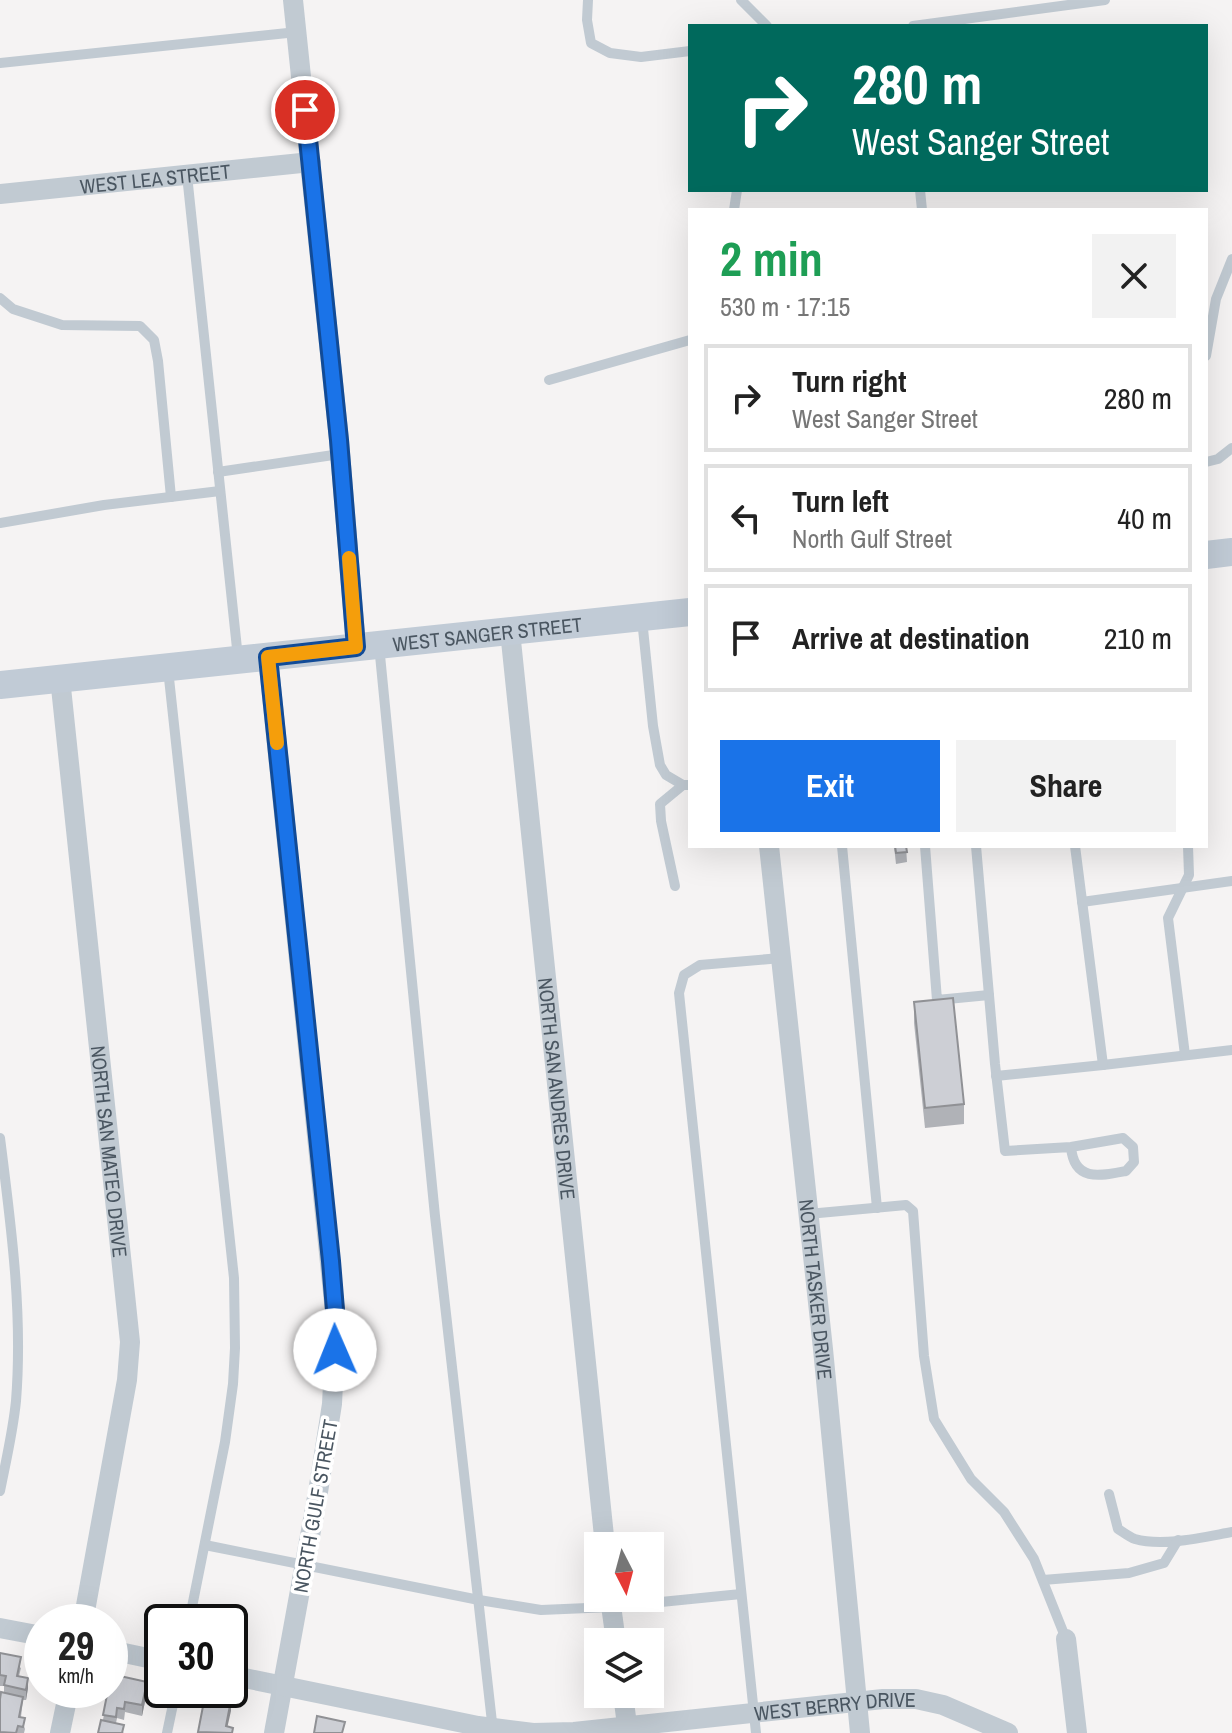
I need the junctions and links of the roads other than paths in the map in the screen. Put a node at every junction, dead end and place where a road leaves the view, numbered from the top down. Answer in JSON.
{"nodes":[{"id":1,"x":293,"y":0,"type":"edge"},
{"id":2,"x":588,"y":0,"type":"edge"},
{"id":3,"x":741,"y":0,"type":"edge"},
{"id":4,"x":1105,"y":0,"type":"edge"},
{"id":5,"x":765,"y":24,"type":"edge"},
{"id":6,"x":928,"y":24,"type":"edge"},
{"id":7,"x":297,"y":32,"type":"junction"},
{"id":8,"x":688,"y":51,"type":"edge"},
{"id":9,"x":0,"y":63,"type":"edge"},
{"id":10,"x":311,"y":162,"type":"junction"},
{"id":11,"x":187,"y":175,"type":"junction"},
{"id":12,"x":0,"y":194,"type":"edge"},
{"id":13,"x":1232,"y":259,"type":"edge"},
{"id":14,"x":0,"y":298,"type":"edge"},
{"id":15,"x":688,"y":341,"type":"edge"},
{"id":16,"x":1208,"y":345,"type":"edge"},
{"id":17,"x":549,"y":380,"type":"dead end"},
{"id":18,"x":1232,"y":448,"type":"edge"},
{"id":19,"x":340,"y":454,"type":"junction"},
{"id":20,"x":1208,"y":462,"type":"edge"},
{"id":21,"x":218,"y":472,"type":"junction"},
{"id":22,"x":220,"y":491,"type":"junction"},
{"id":23,"x":171,"y":497,"type":"junction"},
{"id":24,"x":0,"y":523,"type":"edge"},
{"id":25,"x":1232,"y":552,"type":"edge"},
{"id":26,"x":1208,"y":555,"type":"edge"},
{"id":27,"x":688,"y":612,"type":"edge"},
{"id":28,"x":642,"y":617,"type":"junction"},
{"id":29,"x":510,"y":631,"type":"junction"},
{"id":30,"x":367,"y":646,"type":"junction"},
{"id":31,"x":268,"y":657,"type":"junction"},
{"id":32,"x":238,"y":660,"type":"junction"},
{"id":33,"x":168,"y":667,"type":"junction"},
{"id":34,"x":60,"y":678,"type":"junction"},
{"id":35,"x":0,"y":685,"type":"edge"},
{"id":36,"x":686,"y":785,"type":"edge"},
{"id":37,"x":769,"y":848,"type":"edge"},
{"id":38,"x":842,"y":848,"type":"edge"},
{"id":39,"x":925,"y":848,"type":"edge"},
{"id":40,"x":976,"y":848,"type":"edge"},
{"id":41,"x":1075,"y":848,"type":"edge"},
{"id":42,"x":1188,"y":848,"type":"edge"},
{"id":43,"x":1232,"y":881,"type":"edge"},
{"id":44,"x":675,"y":886,"type":"dead end"},
{"id":45,"x":1183,"y":887,"type":"junction"},
{"id":46,"x":1082,"y":902,"type":"junction"},
{"id":47,"x":781,"y":958,"type":"junction"},
{"id":48,"x":989,"y":995,"type":"junction"},
{"id":49,"x":1232,"y":1050,"type":"edge"},
{"id":50,"x":1185,"y":1055,"type":"junction"},
{"id":51,"x":1103,"y":1065,"type":"junction"},
{"id":52,"x":996,"y":1076,"type":"junction"},
{"id":53,"x":0,"y":1138,"type":"edge"},
{"id":54,"x":1071,"y":1147,"type":"junction"},
{"id":55,"x":877,"y":1208,"type":"junction"},
{"id":56,"x":808,"y":1214,"type":"junction"},
{"id":57,"x":0,"y":1491,"type":"edge"},
{"id":58,"x":1109,"y":1494,"type":"dead end"},
{"id":59,"x":604,"y":1532,"type":"edge"},
{"id":60,"x":1232,"y":1532,"type":"edge"},
{"id":61,"x":1178,"y":1540,"type":"junction"},
{"id":62,"x":205,"y":1545,"type":"junction"},
{"id":63,"x":304,"y":1564,"type":"junction"},
{"id":64,"x":1043,"y":1580,"type":"junction"},
{"id":65,"x":741,"y":1594,"type":"junction"},
{"id":66,"x":664,"y":1599,"type":"edge"},
{"id":67,"x":479,"y":1600,"type":"junction"},
{"id":68,"x":86,"y":1604,"type":"edge"},
{"id":69,"x":193,"y":1604,"type":"edge"},
{"id":70,"x":584,"y":1605,"type":"edge"},
{"id":71,"x":0,"y":1628,"type":"edge"},
{"id":72,"x":24,"y":1633,"type":"edge"},
{"id":73,"x":1066,"y":1639,"type":"joint"},
{"id":74,"x":248,"y":1679,"type":"edge"},
{"id":75,"x":284,"y":1686,"type":"junction"},
{"id":76,"x":857,"y":1702,"type":"junction"},
{"id":77,"x":65,"y":1708,"type":"edge"},
{"id":78,"x":172,"y":1708,"type":"edge"},
{"id":79,"x":625,"y":1708,"type":"edge"},
{"id":80,"x":754,"y":1723,"type":"edge"},
{"id":81,"x":493,"y":1730,"type":"edge"},
{"id":82,"x":627,"y":1730,"type":"edge"},
{"id":83,"x":60,"y":1733,"type":"edge"},
{"id":84,"x":167,"y":1733,"type":"edge"},
{"id":85,"x":274,"y":1733,"type":"edge"},
{"id":86,"x":860,"y":1733,"type":"edge"},
{"id":87,"x":1008,"y":1733,"type":"edge"},
{"id":88,"x":1077,"y":1733,"type":"edge"}],
"edges":[{"from":1,"to":7,"type":"street"},
{"from":2,"to":8,"type":"lane"},
{"from":3,"to":5,"type":"lane"},
{"from":4,"to":6,"type":"lane"},
{"from":7,"to":9,"type":"lane"},
{"from":7,"to":10,"type":"street"},
{"from":10,"to":11,"type":"street","name":"WEST LEA STREET"},
{"from":10,"to":19,"type":"street"},
{"from":11,"to":12,"type":"street","name":"WEST LEA STREET"},
{"from":11,"to":21,"type":"lane"},
{"from":13,"to":16,"type":"lane"},
{"from":14,"to":23,"type":"lane"},
{"from":15,"to":17,"type":"lane"},
{"from":18,"to":20,"type":"lane"},
{"from":19,"to":21,"type":"lane"},
{"from":19,"to":30,"type":"street"},
{"from":21,"to":22,"type":"lane"},
{"from":22,"to":23,"type":"lane"},
{"from":22,"to":32,"type":"lane"},
{"from":23,"to":24,"type":"lane"},
{"from":25,"to":26,"type":"main road"},
{"from":27,"to":28,"type":"main road","name":"WEST SANGER STREET"},
{"from":28,"to":29,"type":"main road","name":"WEST SANGER STREET"},
{"from":28,"to":36,"type":"lane"},
{"from":29,"to":30,"type":"main road","name":"WEST SANGER STREET"},
{"from":29,"to":59,"type":"street","name":"NORTH SAN ANDRES DRIVE"},
{"from":30,"to":31,"type":"main road","name":"WEST SANGER STREET"},
{"from":30,"to":67,"type":"lane"},
{"from":31,"to":32,"type":"main road","name":"WEST SANGER STREET"},
{"from":31,"to":63,"type":"street","name":"NORTH GULF STREET"},
{"from":32,"to":33,"type":"main road","name":"WEST SANGER STREET"},
{"from":33,"to":34,"type":"main road","name":"WEST SANGER STREET"},
{"from":33,"to":62,"type":"lane"},
{"from":34,"to":35,"type":"main road","name":"WEST SANGER STREET"},
{"from":34,"to":68,"type":"street","name":"NORTH SAN MATEO DRIVE"},
{"from":36,"to":44,"type":"lane"},
{"from":37,"to":47,"type":"street","name":"NORTH TASKER DRIVE"},
{"from":38,"to":55,"type":"lane"},
{"from":39,"to":48,"type":"lane"},
{"from":40,"to":48,"type":"lane"},
{"from":41,"to":46,"type":"lane"},
{"from":42,"to":45,"type":"lane"},
{"from":43,"to":45,"type":"lane"},
{"from":45,"to":46,"type":"lane"},
{"from":45,"to":50,"type":"lane"},
{"from":46,"to":51,"type":"lane"},
{"from":47,"to":56,"type":"street","name":"NORTH TASKER DRIVE"},
{"from":47,"to":65,"type":"lane"},
{"from":48,"to":52,"type":"lane"},
{"from":49,"to":50,"type":"lane"},
{"from":50,"to":51,"type":"lane"},
{"from":51,"to":52,"type":"lane"},
{"from":52,"to":54,"type":"lane"},
{"from":53,"to":57,"type":"lane"},
{"from":54,"to":54,"type":"lane"},
{"from":55,"to":56,"type":"lane"},
{"from":55,"to":64,"type":"lane"},
{"from":56,"to":76,"type":"street","name":"NORTH TASKER DRIVE"},
{"from":58,"to":61,"type":"lane"},
{"from":60,"to":61,"type":"lane"},
{"from":61,"to":64,"type":"lane"},
{"from":62,"to":63,"type":"lane"},
{"from":62,"to":69,"type":"lane"},
{"from":63,"to":67,"type":"lane"},
{"from":63,"to":75,"type":"street","name":"NORTH GULF STREET"},
{"from":64,"to":73,"type":"lane"},
{"from":65,"to":66,"type":"lane"},
{"from":65,"to":80,"type":"lane"},
{"from":67,"to":70,"type":"lane"},
{"from":67,"to":81,"type":"lane"},
{"from":71,"to":72,"type":"street"},
{"from":73,"to":88,"type":"street"},
{"from":74,"to":75,"type":"street","name":"WEST BERRY DRIVE"},
{"from":75,"to":81,"type":"street","name":"WEST BERRY DRIVE"},
{"from":75,"to":85,"type":"street","name":"NORTH GULF STREET"},
{"from":76,"to":80,"type":"street","name":"WEST BERRY DRIVE"},
{"from":76,"to":86,"type":"street","name":"NORTH TASKER DRIVE"},
{"from":76,"to":87,"type":"street","name":"WEST BERRY DRIVE"},
{"from":77,"to":83,"type":"street"},
{"from":78,"to":84,"type":"lane"},
{"from":79,"to":82,"type":"street"},
{"from":80,"to":82,"type":"street","name":"WEST BERRY DRIVE"},
{"from":81,"to":82,"type":"street","name":"WEST BERRY DRIVE"}]}
